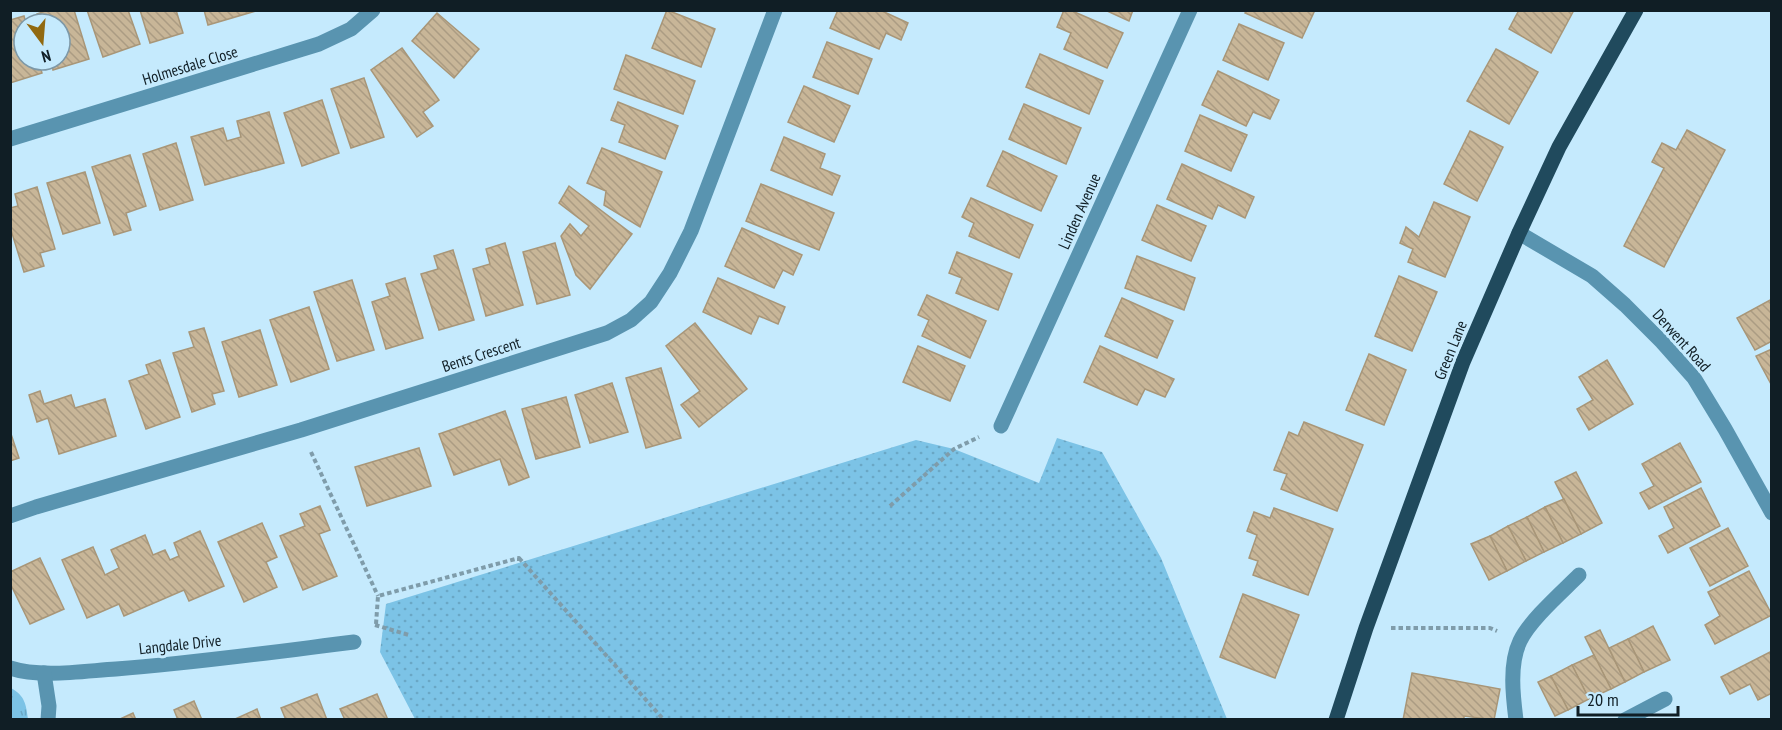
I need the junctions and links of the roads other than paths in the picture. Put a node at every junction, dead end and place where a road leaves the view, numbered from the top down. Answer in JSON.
{"nodes":[{"id":1,"x":374,"y":10,"type":"edge"},
{"id":2,"x":775,"y":10,"type":"edge"},
{"id":3,"x":1190,"y":10,"type":"edge"},
{"id":4,"x":1636,"y":10,"type":"edge"},
{"id":5,"x":10,"y":139,"type":"edge"},
{"id":6,"x":1519,"y":233,"type":"junction"},
{"id":7,"x":1001,"y":426,"type":"road end"},
{"id":8,"x":1772,"y":513,"type":"edge"},
{"id":9,"x":10,"y":516,"type":"edge"},
{"id":10,"x":1579,"y":575,"type":"dead end"},
{"id":11,"x":354,"y":642,"type":"road end"},
{"id":12,"x":10,"y":668,"type":"edge"},
{"id":13,"x":45,"y":673,"type":"junction"},
{"id":14,"x":1665,"y":699,"type":"dead end"},
{"id":15,"x":48,"y":720,"type":"edge"},
{"id":16,"x":1336,"y":720,"type":"edge"},
{"id":17,"x":1516,"y":720,"type":"edge"},
{"id":18,"x":1625,"y":720,"type":"edge"}],
"edges":[{"from":1,"to":5,"type":"street","name":"Holmesdale Close"},
{"from":2,"to":9,"type":"street","name":"Bents Crescent"},
{"from":3,"to":7,"type":"street","name":"Linden Avenue"},
{"from":4,"to":6,"type":"main road","name":"Green Lane"},
{"from":6,"to":8,"type":"street","name":"Derwent Road"},
{"from":6,"to":16,"type":"main road","name":"Green Lane"},
{"from":10,"to":17,"type":"street"},
{"from":11,"to":13,"type":"street","name":"Langdale Drive"},
{"from":12,"to":13,"type":"street","name":"Langdale Drive"},
{"from":13,"to":15,"type":"street"},
{"from":14,"to":18,"type":"street"}]}
